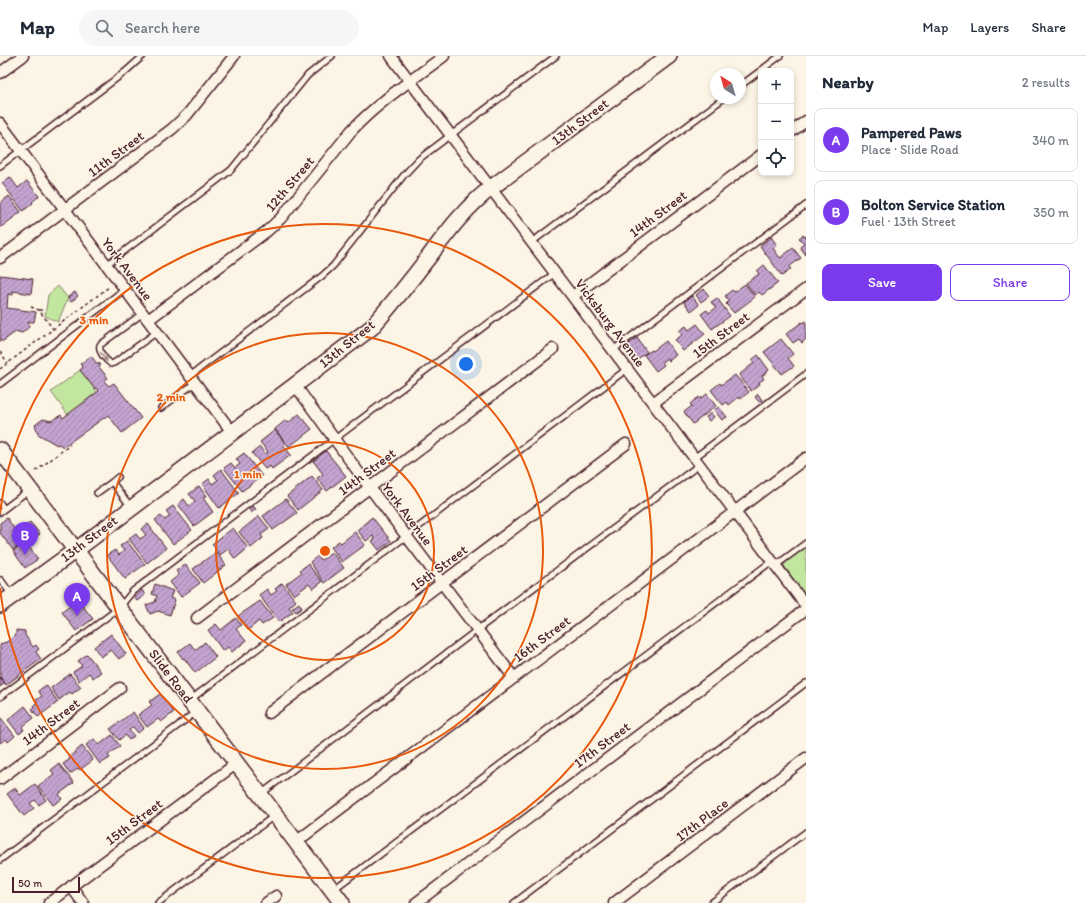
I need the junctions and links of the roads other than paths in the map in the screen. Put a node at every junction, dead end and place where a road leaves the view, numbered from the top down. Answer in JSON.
{"nodes":[{"id":1,"x":23,"y":56,"type":"edge"},
{"id":2,"x":143,"y":56,"type":"edge"},
{"id":3,"x":234,"y":56,"type":"edge"},
{"id":4,"x":332,"y":56,"type":"edge"},
{"id":5,"x":391,"y":56,"type":"edge"},
{"id":6,"x":444,"y":56,"type":"edge"},
{"id":7,"x":556,"y":56,"type":"edge"},
{"id":8,"x":669,"y":56,"type":"edge"},
{"id":9,"x":780,"y":56,"type":"edge"},
{"id":10,"x":0,"y":73,"type":"edge"},
{"id":11,"x":410,"y":81,"type":"junction"},
{"id":12,"x":746,"y":82,"type":"edge"},
{"id":13,"x":716,"y":104,"type":"edge"},
{"id":14,"x":806,"y":121,"type":"edge"},
{"id":15,"x":0,"y":123,"type":"edge"},
{"id":16,"x":794,"y":130,"type":"edge"},
{"id":17,"x":451,"y":135,"type":"junction"},
{"id":18,"x":21,"y":150,"type":"junction"},
{"id":19,"x":758,"y":157,"type":"edge"},
{"id":20,"x":0,"y":166,"type":"edge"},
{"id":21,"x":491,"y":188,"type":"junction"},
{"id":22,"x":806,"y":205,"type":"edge"},
{"id":23,"x":65,"y":210,"type":"junction"},
{"id":24,"x":532,"y":242,"type":"junction"},
{"id":25,"x":0,"y":258,"type":"edge"},
{"id":26,"x":106,"y":265,"type":"junction"},
{"id":27,"x":555,"y":273,"type":"junction"},
{"id":28,"x":806,"y":288,"type":"edge"},
{"id":29,"x":125,"y":290,"type":"junction"},
{"id":30,"x":572,"y":296,"type":"junction"},
{"id":31,"x":145,"y":316,"type":"junction"},
{"id":32,"x":157,"y":332,"type":"junction"},
{"id":33,"x":553,"y":349,"type":"dead end"},
{"id":34,"x":613,"y":350,"type":"junction"},
{"id":35,"x":627,"y":369,"type":"junction"},
{"id":36,"x":806,"y":374,"type":"edge"},
{"id":37,"x":192,"y":379,"type":"junction"},
{"id":38,"x":0,"y":384,"type":"edge"},
{"id":39,"x":295,"y":385,"type":"junction"},
{"id":40,"x":653,"y":403,"type":"junction"},
{"id":41,"x":161,"y":408,"type":"dead end"},
{"id":42,"x":232,"y":432,"type":"junction"},
{"id":43,"x":334,"y":439,"type":"junction"},
{"id":44,"x":626,"y":444,"type":"dead end"},
{"id":45,"x":0,"y":450,"type":"edge"},
{"id":46,"x":806,"y":458,"type":"edge"},
{"id":47,"x":697,"y":461,"type":"junction"},
{"id":48,"x":118,"y":477,"type":"dead end"},
{"id":49,"x":112,"y":482,"type":"junction"},
{"id":50,"x":370,"y":488,"type":"junction"},
{"id":51,"x":30,"y":490,"type":"junction"},
{"id":52,"x":98,"y":493,"type":"dead end"},
{"id":53,"x":0,"y":503,"type":"edge"},
{"id":54,"x":132,"y":508,"type":"junction"},
{"id":55,"x":2,"y":510,"type":"edge"},
{"id":56,"x":735,"y":512,"type":"junction"},
{"id":57,"x":407,"y":536,"type":"junction"},
{"id":58,"x":806,"y":543,"type":"edge"},
{"id":59,"x":76,"y":550,"type":"junction"},
{"id":60,"x":774,"y":563,"type":"junction"},
{"id":61,"x":0,"y":580,"type":"edge"},
{"id":62,"x":442,"y":583,"type":"junction"},
{"id":63,"x":12,"y":596,"type":"junction"},
{"id":64,"x":0,"y":605,"type":"edge"},
{"id":65,"x":119,"y":608,"type":"junction"},
{"id":66,"x":806,"y":608,"type":"edge"},
{"id":67,"x":197,"y":618,"type":"dead end"},
{"id":68,"x":477,"y":630,"type":"junction"},
{"id":69,"x":514,"y":678,"type":"junction"},
{"id":70,"x":806,"y":683,"type":"edge"},
{"id":71,"x":120,"y":688,"type":"dead end"},
{"id":72,"x":0,"y":697,"type":"edge"},
{"id":73,"x":193,"y":706,"type":"junction"},
{"id":74,"x":269,"y":713,"type":"dead end"},
{"id":75,"x":806,"y":758,"type":"edge"},
{"id":76,"x":237,"y":763,"type":"junction"},
{"id":77,"x":0,"y":779,"type":"edge"},
{"id":78,"x":260,"y":794,"type":"junction"},
{"id":79,"x":275,"y":815,"type":"junction"},
{"id":80,"x":806,"y":832,"type":"edge"},
{"id":81,"x":296,"y":842,"type":"junction"},
{"id":82,"x":0,"y":860,"type":"edge"},
{"id":83,"x":71,"y":886,"type":"junction"},
{"id":84,"x":332,"y":890,"type":"junction"},
{"id":85,"x":276,"y":896,"type":"dead end"},
{"id":86,"x":49,"y":903,"type":"edge"},
{"id":87,"x":83,"y":903,"type":"edge"},
{"id":88,"x":158,"y":903,"type":"edge"},
{"id":89,"x":266,"y":903,"type":"edge"},
{"id":90,"x":342,"y":903,"type":"edge"},
{"id":91,"x":416,"y":903,"type":"edge"},
{"id":92,"x":514,"y":903,"type":"edge"},
{"id":93,"x":614,"y":903,"type":"edge"},
{"id":94,"x":711,"y":903,"type":"edge"}],
"edges":[{"from":1,"to":10,"type":"street"},
{"from":2,"to":18,"type":"lane"},
{"from":3,"to":23,"type":"street","name":"11th Street"},
{"from":4,"to":26,"type":"lane"},
{"from":5,"to":11,"type":"street","name":"Vicksburg Avenue"},
{"from":6,"to":11,"type":"street","name":"12th Street"},
{"from":7,"to":17,"type":"lane"},
{"from":8,"to":21,"type":"street","name":"13th Street"},
{"from":9,"to":12,"type":"lane"},
{"from":11,"to":17,"type":"street","name":"Vicksburg Avenue"},
{"from":11,"to":31,"type":"street","name":"12th Street"},
{"from":13,"to":24,"type":"lane"},
{"from":14,"to":16,"type":"street"},
{"from":15,"to":18,"type":"street","name":"York Avenue"},
{"from":17,"to":21,"type":"street","name":"Vicksburg Avenue"},
{"from":17,"to":37,"type":"lane"},
{"from":18,"to":20,"type":"lane"},
{"from":18,"to":23,"type":"street","name":"York Avenue"},
{"from":19,"to":30,"type":"street","name":"14th Street"},
{"from":21,"to":24,"type":"street","name":"Vicksburg Avenue"},
{"from":21,"to":39,"type":"street","name":"13th Street"},
{"from":22,"to":34,"type":"lane"},
{"from":23,"to":25,"type":"street","name":"11th Street"},
{"from":23,"to":26,"type":"street","name":"York Avenue"},
{"from":24,"to":27,"type":"street","name":"Vicksburg Avenue"},
{"from":26,"to":29,"type":"street","name":"York Avenue"},
{"from":27,"to":30,"type":"street","name":"Vicksburg Avenue"},
{"from":27,"to":43,"type":"lane"},
{"from":28,"to":40,"type":"street","name":"15th Street"},
{"from":29,"to":31,"type":"street","name":"York Avenue"},
{"from":29,"to":38,"type":"lane"},
{"from":30,"to":34,"type":"street","name":"Vicksburg Avenue"},
{"from":31,"to":32,"type":"street","name":"York Avenue"},
{"from":31,"to":32,"type":"lane","one_way":true},
{"from":32,"to":37,"type":"street","name":"York Avenue"},
{"from":33,"to":50,"type":"street","name":"14th Street"},
{"from":34,"to":35,"type":"street","name":"Vicksburg Avenue"},
{"from":35,"to":40,"type":"street","name":"Vicksburg Avenue"},
{"from":35,"to":57,"type":"lane"},
{"from":36,"to":47,"type":"lane"},
{"from":37,"to":41,"type":"lane"},
{"from":37,"to":42,"type":"street","name":"York Avenue"},
{"from":39,"to":42,"type":"street","name":"13th Street"},
{"from":39,"to":43,"type":"street","name":"York Avenue"},
{"from":40,"to":47,"type":"street","name":"Vicksburg Avenue"},
{"from":42,"to":54,"type":"street","name":"13th Street"},
{"from":43,"to":50,"type":"street","name":"York Avenue"},
{"from":43,"to":65,"type":"lane"},
{"from":44,"to":62,"type":"street","name":"15th Street"},
{"from":45,"to":51,"type":"street","name":"Slide Road"},
{"from":46,"to":56,"type":"street","name":"16th Street"},
{"from":47,"to":56,"type":"street","name":"Vicksburg Avenue"},
{"from":47,"to":68,"type":"lane"},
{"from":48,"to":49,"type":"lane"},
{"from":49,"to":52,"type":"lane"},
{"from":49,"to":54,"type":"lane"},
{"from":50,"to":57,"type":"street","name":"York Avenue"},
{"from":50,"to":67,"type":"street","name":"14th Street"},
{"from":51,"to":55,"type":"lane"},
{"from":51,"to":59,"type":"street","name":"Slide Road"},
{"from":53,"to":55,"type":"lane"},
{"from":54,"to":59,"type":"street","name":"13th Street"},
{"from":56,"to":60,"type":"street","name":"Vicksburg Avenue"},
{"from":56,"to":69,"type":"street","name":"16th Street"},
{"from":57,"to":62,"type":"street","name":"York Avenue"},
{"from":57,"to":73,"type":"lane"},
{"from":58,"to":60,"type":"lane"},
{"from":59,"to":63,"type":"street","name":"13th Street"},
{"from":59,"to":65,"type":"street","name":"Slide Road"},
{"from":60,"to":66,"type":"street","name":"Vicksburg Avenue"},
{"from":60,"to":84,"type":"lane"},
{"from":61,"to":63,"type":"lane"},
{"from":62,"to":68,"type":"street","name":"York Avenue"},
{"from":62,"to":74,"type":"street","name":"15th Street"},
{"from":63,"to":64,"type":"street","name":"13th Street"},
{"from":65,"to":72,"type":"lane"},
{"from":65,"to":73,"type":"street","name":"Slide Road"},
{"from":66,"to":91,"type":"street","name":"17th Street"},
{"from":68,"to":69,"type":"street","name":"York Avenue"},
{"from":68,"to":78,"type":"lane"},
{"from":69,"to":81,"type":"street","name":"16th Street"},
{"from":70,"to":92,"type":"lane"},
{"from":71,"to":77,"type":"street","name":"14th Street"},
{"from":73,"to":76,"type":"street","name":"Slide Road"},
{"from":73,"to":82,"type":"lane"},
{"from":75,"to":93,"type":"street","name":"17th Place"},
{"from":76,"to":78,"type":"street","name":"Slide Road"},
{"from":76,"to":83,"type":"street","name":"15th Street"},
{"from":78,"to":79,"type":"street","name":"Slide Road"},
{"from":79,"to":81,"type":"street","name":"Slide Road"},
{"from":79,"to":88,"type":"lane"},
{"from":80,"to":94,"type":"lane"},
{"from":81,"to":84,"type":"street","name":"Slide Road"},
{"from":83,"to":86,"type":"street","name":"15th Street"},
{"from":83,"to":87,"type":"street"},
{"from":84,"to":90,"type":"street","name":"Slide Road"},
{"from":85,"to":89,"type":"street"}]}
